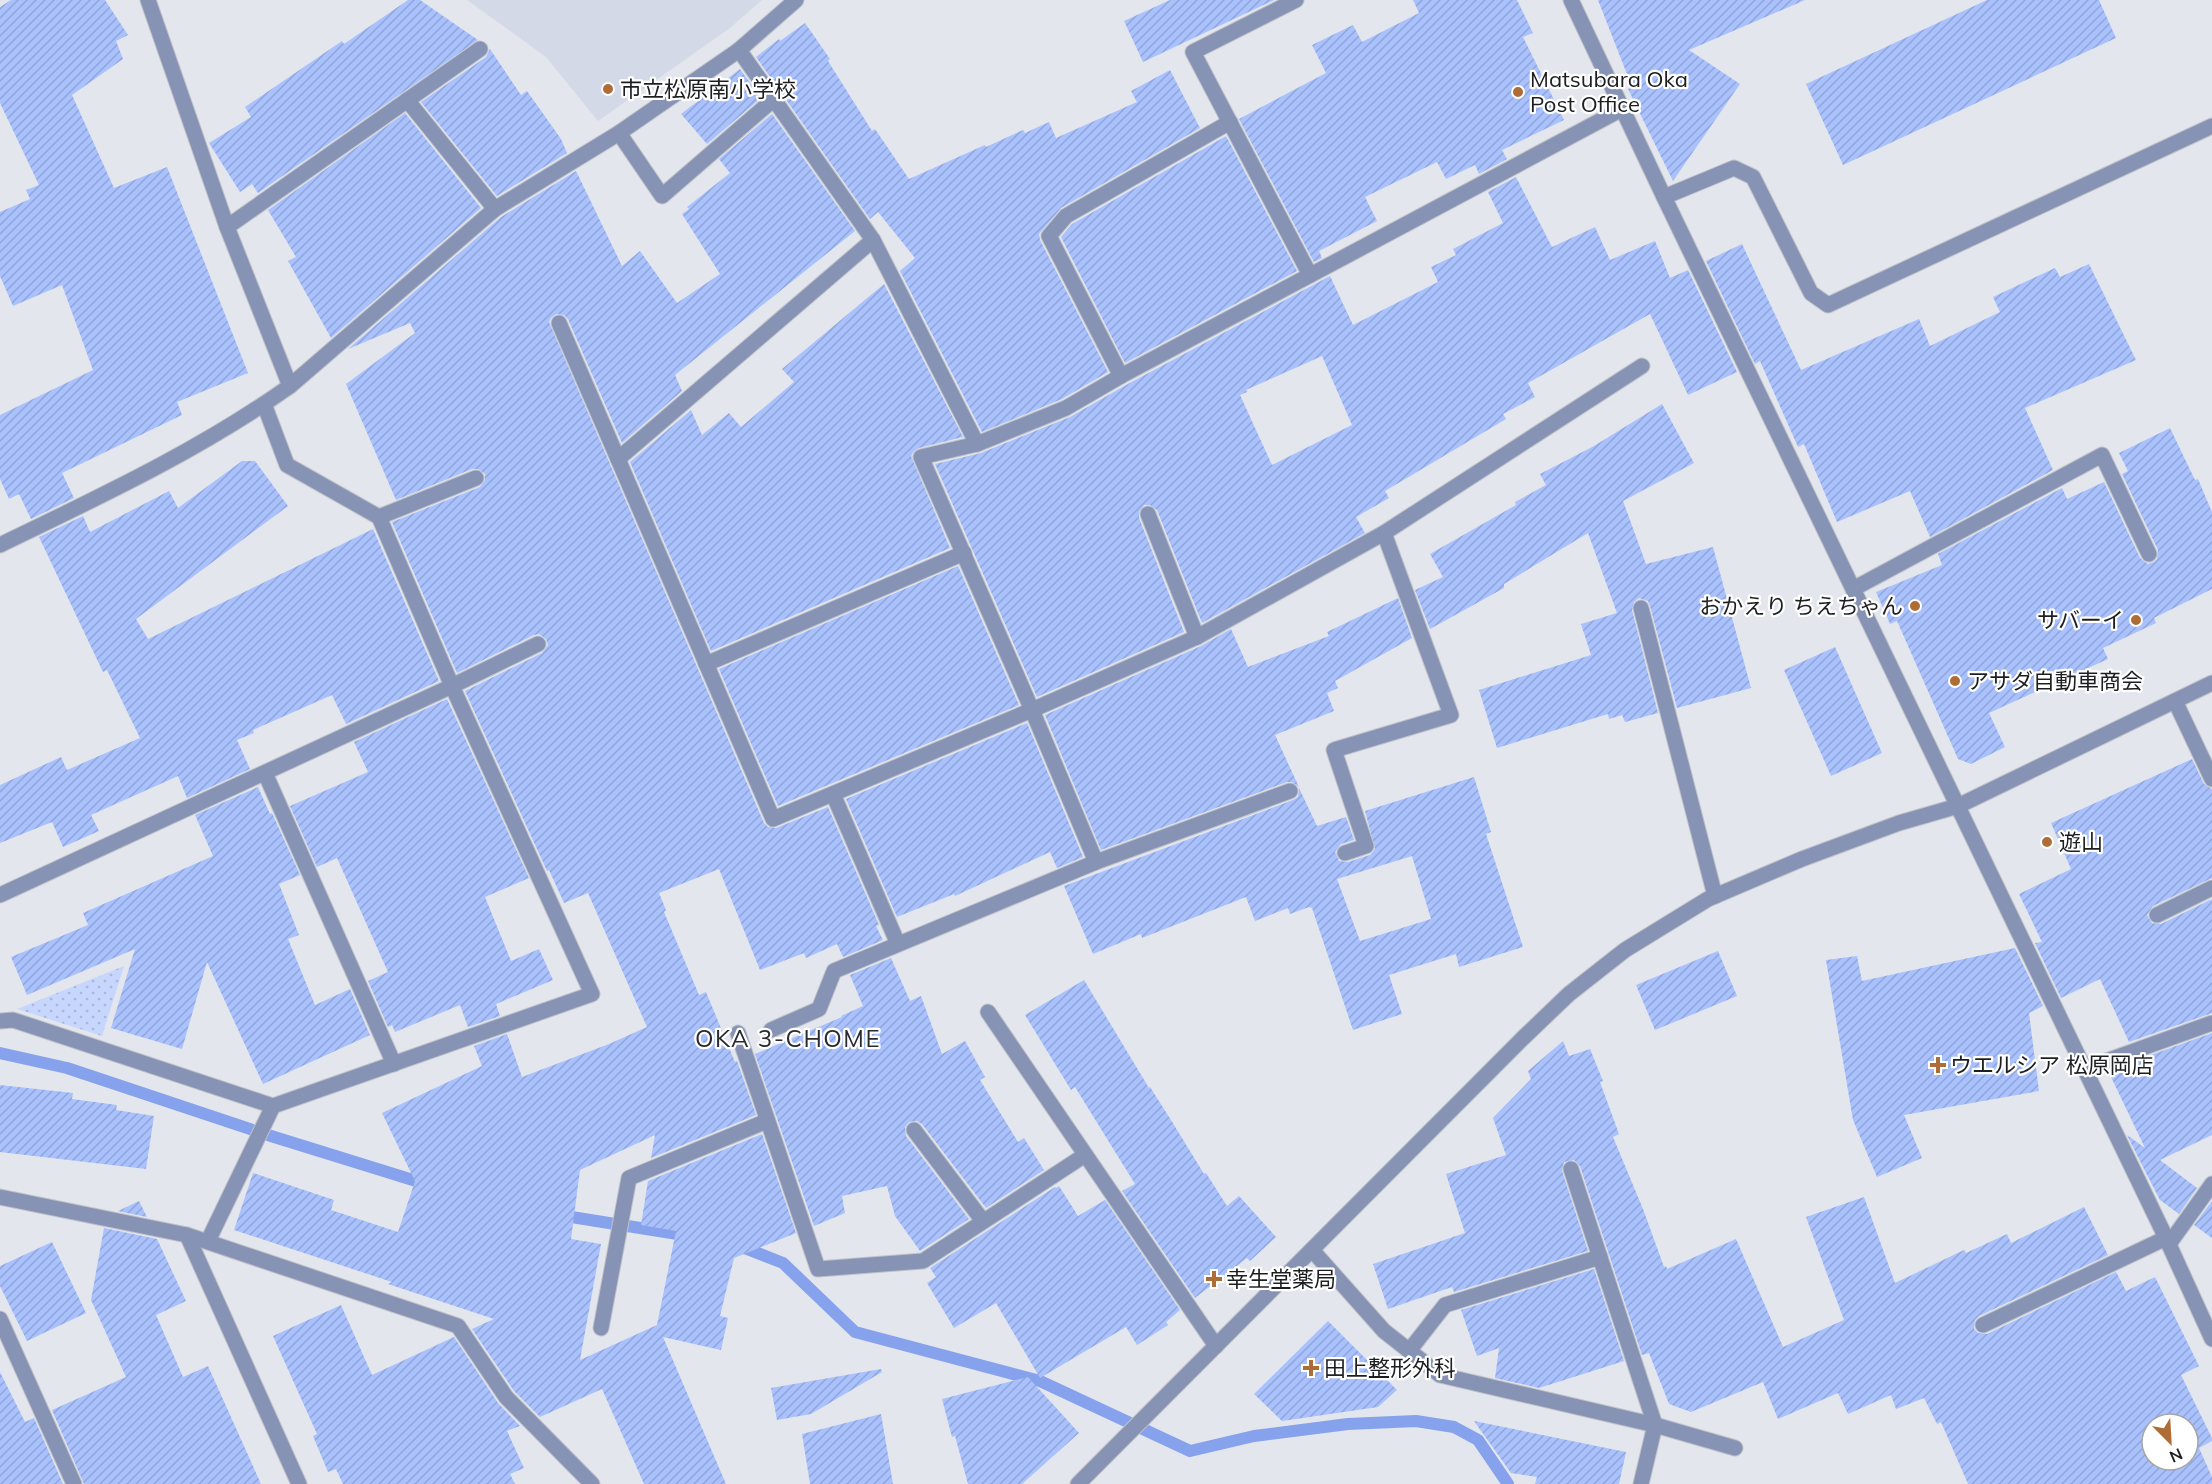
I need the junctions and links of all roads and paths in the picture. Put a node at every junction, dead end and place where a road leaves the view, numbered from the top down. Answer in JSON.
{"nodes":[{"id":1,"x":148,"y":0,"type":"edge"},
{"id":2,"x":796,"y":0,"type":"edge"},
{"id":3,"x":1296,"y":0,"type":"edge"},
{"id":4,"x":1571,"y":0,"type":"edge"},
{"id":5,"x":480,"y":49,"type":"dead end"},
{"id":6,"x":739,"y":50,"type":"junction"},
{"id":7,"x":774,"y":99,"type":"junction"},
{"id":8,"x":406,"y":100,"type":"junction"},
{"id":9,"x":1622,"y":109,"type":"junction"},
{"id":10,"x":1230,"y":122,"type":"junction"},
{"id":11,"x":2212,"y":126,"type":"edge"},
{"id":12,"x":619,"y":133,"type":"junction"},
{"id":13,"x":1664,"y":197,"type":"junction"},
{"id":14,"x":495,"y":209,"type":"junction"},
{"id":15,"x":227,"y":227,"type":"junction"},
{"id":16,"x":873,"y":240,"type":"junction"},
{"id":17,"x":1310,"y":275,"type":"junction"},
{"id":18,"x":559,"y":323,"type":"dead end"},
{"id":19,"x":1642,"y":366,"type":"dead end"},
{"id":20,"x":1121,"y":376,"type":"junction"},
{"id":21,"x":290,"y":386,"type":"junction"},
{"id":22,"x":264,"y":404,"type":"junction"},
{"id":23,"x":977,"y":444,"type":"junction"},
{"id":24,"x":618,"y":459,"type":"junction"},
{"id":25,"x":476,"y":478,"type":"dead end"},
{"id":26,"x":1148,"y":514,"type":"dead end"},
{"id":27,"x":379,"y":517,"type":"junction"},
{"id":28,"x":1384,"y":533,"type":"junction"},
{"id":29,"x":0,"y":545,"type":"edge"},
{"id":30,"x":964,"y":554,"type":"junction"},
{"id":31,"x":2149,"y":554,"type":"dead end"},
{"id":32,"x":1853,"y":589,"type":"junction"},
{"id":33,"x":1641,"y":608,"type":"dead end"},
{"id":34,"x":1197,"y":637,"type":"junction"},
{"id":35,"x":538,"y":644,"type":"dead end"},
{"id":36,"x":706,"y":664,"type":"junction"},
{"id":37,"x":2212,"y":683,"type":"edge"},
{"id":38,"x":452,"y":686,"type":"junction"},
{"id":39,"x":2175,"y":701,"type":"junction"},
{"id":40,"x":1032,"y":710,"type":"junction"},
{"id":41,"x":265,"y":773,"type":"junction"},
{"id":42,"x":2212,"y":779,"type":"edge"},
{"id":43,"x":1290,"y":792,"type":"dead end"},
{"id":44,"x":832,"y":794,"type":"junction"},
{"id":45,"x":1958,"y":806,"type":"junction"},
{"id":46,"x":1345,"y":853,"type":"dead end"},
{"id":47,"x":1096,"y":862,"type":"junction"},
{"id":48,"x":2212,"y":888,"type":"edge"},
{"id":49,"x":0,"y":895,"type":"edge"},
{"id":50,"x":1715,"y":896,"type":"junction"},
{"id":51,"x":2157,"y":915,"type":"dead end"},
{"id":52,"x":898,"y":944,"type":"junction"},
{"id":53,"x":988,"y":1012,"type":"dead end"},
{"id":54,"x":0,"y":1021,"type":"edge"},
{"id":55,"x":2212,"y":1023,"type":"edge"},
{"id":56,"x":771,"y":1030,"type":"dead end"},
{"id":57,"x":738,"y":1033,"type":"dead end"},
{"id":58,"x":394,"y":1064,"type":"junction"},
{"id":59,"x":2084,"y":1069,"type":"junction"},
{"id":60,"x":272,"y":1108,"type":"junction"},
{"id":61,"x":767,"y":1121,"type":"junction"},
{"id":62,"x":914,"y":1130,"type":"dead end"},
{"id":63,"x":1085,"y":1155,"type":"junction"},
{"id":64,"x":1571,"y":1169,"type":"dead end"},
{"id":65,"x":2212,"y":1184,"type":"edge"},
{"id":66,"x":0,"y":1197,"type":"edge"},
{"id":67,"x":983,"y":1221,"type":"junction"},
{"id":68,"x":188,"y":1235,"type":"junction"},
{"id":69,"x":208,"y":1241,"type":"junction"},
{"id":70,"x":2167,"y":1241,"type":"junction"},
{"id":71,"x":1312,"y":1250,"type":"junction"},
{"id":72,"x":1600,"y":1257,"type":"junction"},
{"id":73,"x":0,"y":1319,"type":"edge"},
{"id":74,"x":1983,"y":1325,"type":"dead end"},
{"id":75,"x":602,"y":1328,"type":"dead end"},
{"id":76,"x":2212,"y":1339,"type":"edge"},
{"id":77,"x":1216,"y":1346,"type":"junction"},
{"id":78,"x":1409,"y":1351,"type":"junction"},
{"id":79,"x":1655,"y":1425,"type":"junction"},
{"id":80,"x":1735,"y":1448,"type":"dead end"},
{"id":81,"x":74,"y":1484,"type":"edge"},
{"id":82,"x":299,"y":1484,"type":"edge"},
{"id":83,"x":592,"y":1484,"type":"edge"},
{"id":84,"x":1078,"y":1484,"type":"edge"},
{"id":85,"x":1641,"y":1484,"type":"edge"}],
"edges":[{"from":1,"to":15,"type":"street"},
{"from":2,"to":6,"type":"street"},
{"from":3,"to":10,"type":"street"},
{"from":4,"to":9,"type":"street"},
{"from":5,"to":8,"type":"street"},
{"from":6,"to":7,"type":"street"},
{"from":6,"to":12,"type":"street"},
{"from":7,"to":12,"type":"street"},
{"from":7,"to":16,"type":"street"},
{"from":8,"to":14,"type":"street"},
{"from":8,"to":15,"type":"street"},
{"from":9,"to":13,"type":"street"},
{"from":9,"to":17,"type":"street"},
{"from":10,"to":17,"type":"street"},
{"from":10,"to":20,"type":"street"},
{"from":11,"to":13,"type":"street"},
{"from":12,"to":14,"type":"street"},
{"from":13,"to":32,"type":"street"},
{"from":14,"to":21,"type":"street"},
{"from":15,"to":21,"type":"street"},
{"from":16,"to":23,"type":"street"},
{"from":16,"to":24,"type":"street"},
{"from":17,"to":20,"type":"street"},
{"from":18,"to":24,"type":"street"},
{"from":19,"to":28,"type":"street"},
{"from":20,"to":23,"type":"street"},
{"from":21,"to":22,"type":"street"},
{"from":22,"to":27,"type":"street"},
{"from":22,"to":29,"type":"street"},
{"from":23,"to":30,"type":"street"},
{"from":24,"to":36,"type":"street"},
{"from":25,"to":27,"type":"street"},
{"from":26,"to":34,"type":"street"},
{"from":27,"to":38,"type":"street"},
{"from":28,"to":34,"type":"street"},
{"from":28,"to":46,"type":"street"},
{"from":30,"to":36,"type":"street"},
{"from":30,"to":40,"type":"street"},
{"from":31,"to":32,"type":"street"},
{"from":32,"to":45,"type":"street"},
{"from":33,"to":50,"type":"street"},
{"from":34,"to":40,"type":"street"},
{"from":35,"to":38,"type":"street"},
{"from":36,"to":44,"type":"street"},
{"from":37,"to":39,"type":"street"},
{"from":38,"to":41,"type":"street"},
{"from":38,"to":58,"type":"street"},
{"from":39,"to":42,"type":"street"},
{"from":39,"to":45,"type":"street"},
{"from":40,"to":44,"type":"street"},
{"from":40,"to":47,"type":"street"},
{"from":41,"to":49,"type":"street"},
{"from":41,"to":58,"type":"street"},
{"from":43,"to":47,"type":"street"},
{"from":44,"to":52,"type":"street"},
{"from":45,"to":50,"type":"street"},
{"from":45,"to":59,"type":"street"},
{"from":47,"to":52,"type":"street"},
{"from":48,"to":51,"type":"street"},
{"from":50,"to":71,"type":"street"},
{"from":52,"to":56,"type":"street"},
{"from":53,"to":63,"type":"street"},
{"from":54,"to":60,"type":"street"},
{"from":55,"to":59,"type":"street"},
{"from":57,"to":61,"type":"street"},
{"from":58,"to":60,"type":"street"},
{"from":59,"to":70,"type":"street"},
{"from":60,"to":69,"type":"street"},
{"from":61,"to":67,"type":"street"},
{"from":61,"to":75,"type":"street"},
{"from":62,"to":67,"type":"street"},
{"from":63,"to":67,"type":"street"},
{"from":63,"to":77,"type":"street"},
{"from":64,"to":72,"type":"street"},
{"from":65,"to":70,"type":"street"},
{"from":66,"to":68,"type":"street"},
{"from":68,"to":69,"type":"street"},
{"from":68,"to":82,"type":"street"},
{"from":69,"to":83,"type":"street"},
{"from":70,"to":74,"type":"street"},
{"from":70,"to":76,"type":"street"},
{"from":71,"to":77,"type":"street"},
{"from":71,"to":78,"type":"street"},
{"from":72,"to":78,"type":"street"},
{"from":72,"to":79,"type":"street"},
{"from":73,"to":81,"type":"street"},
{"from":77,"to":84,"type":"street"},
{"from":78,"to":79,"type":"street"},
{"from":79,"to":80,"type":"street"},
{"from":79,"to":85,"type":"street"}]}
